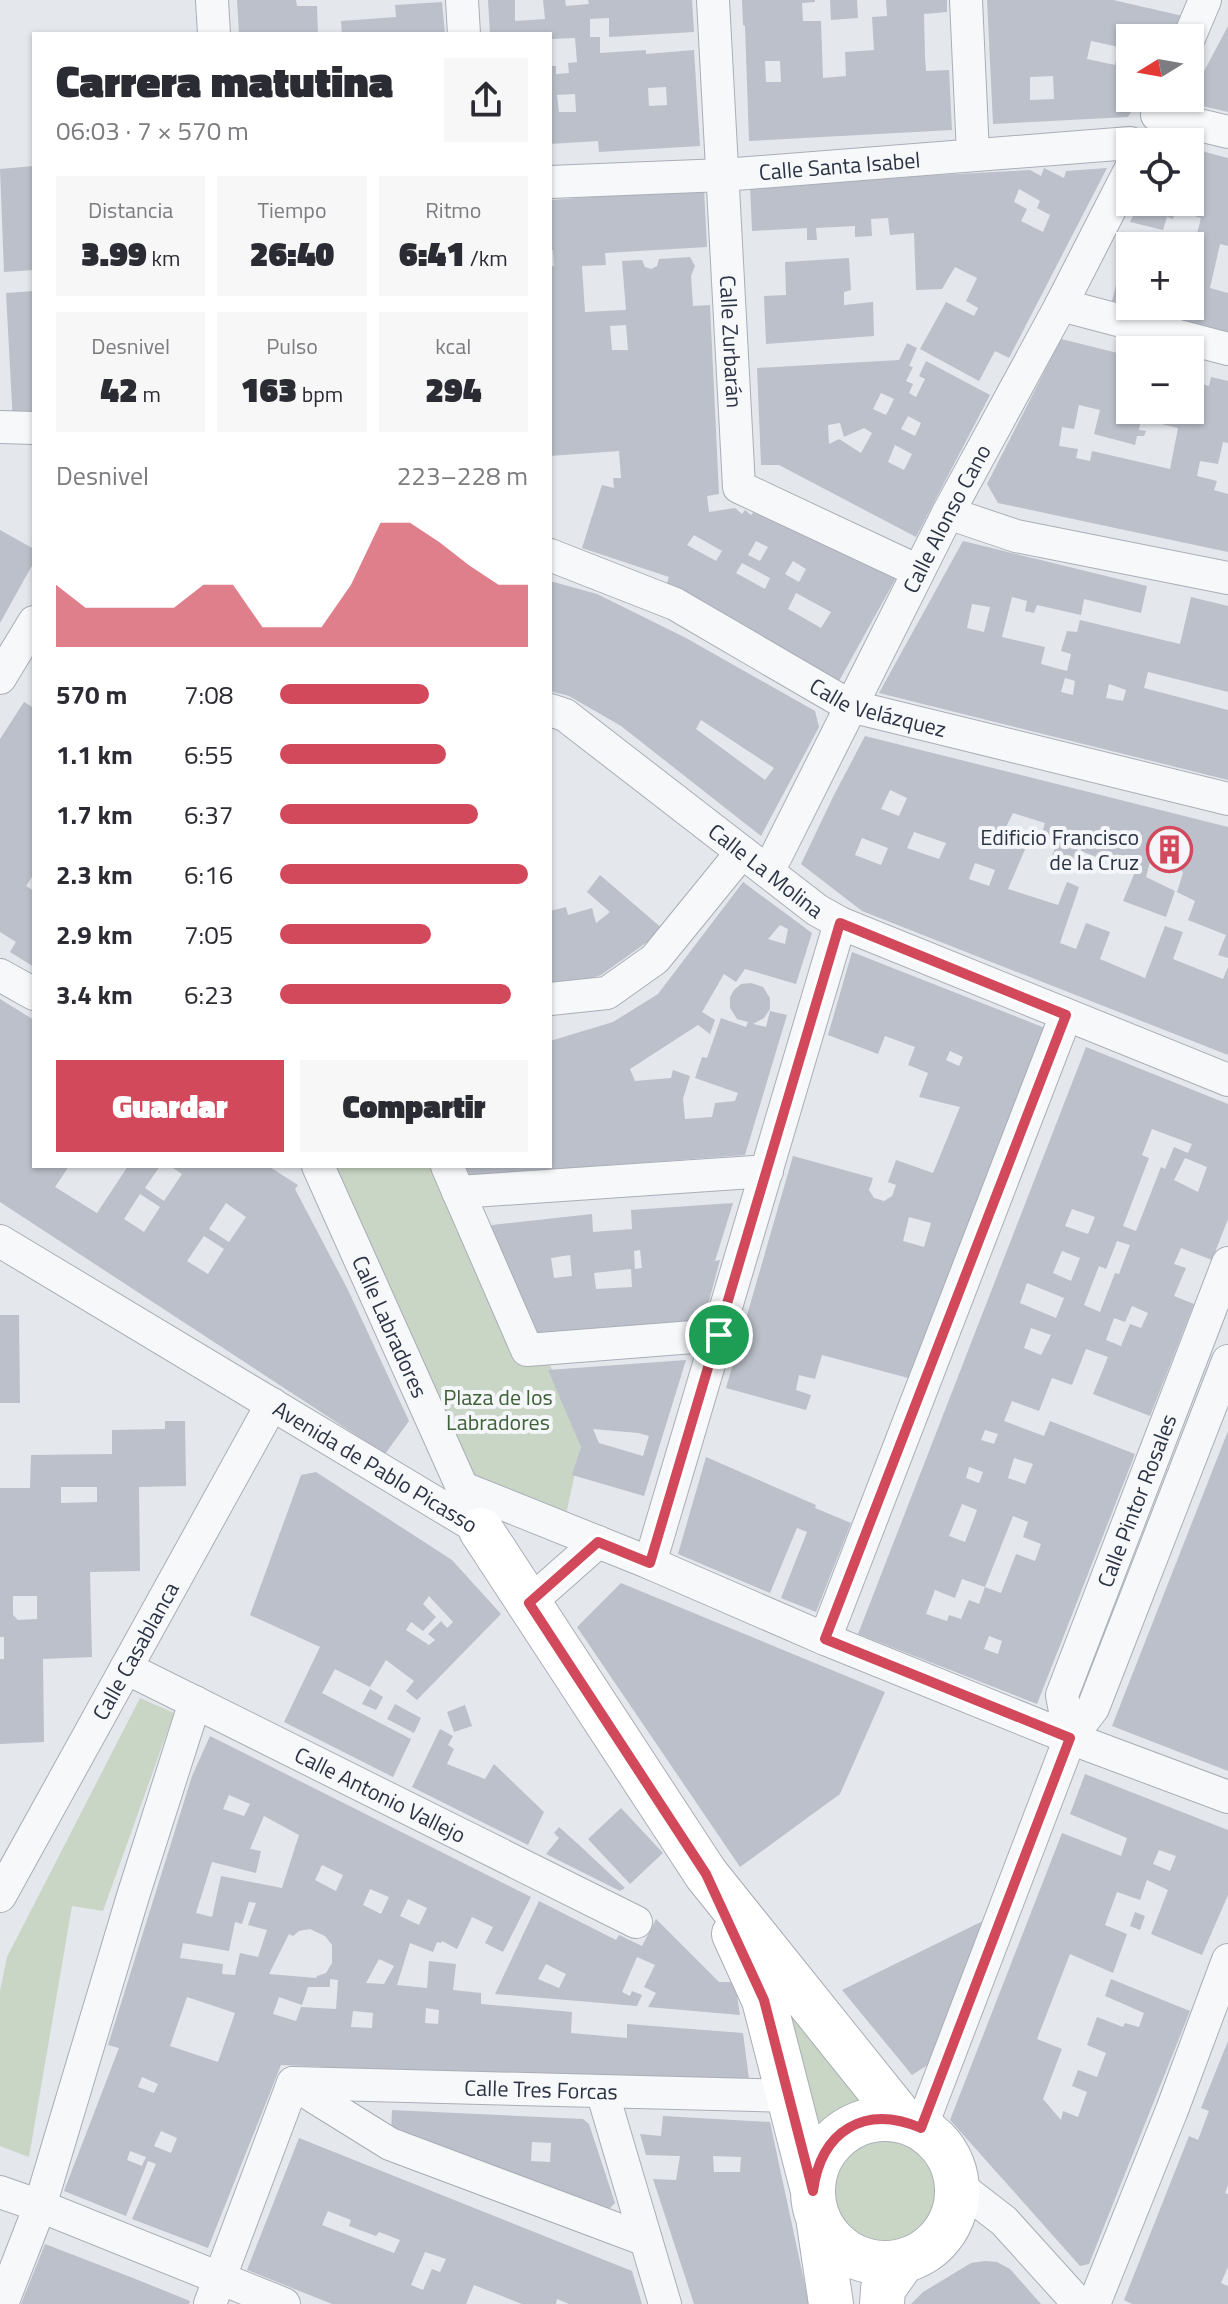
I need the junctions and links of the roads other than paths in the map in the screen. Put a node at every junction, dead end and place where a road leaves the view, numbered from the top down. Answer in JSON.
{"nodes":[{"id":1,"x":212,"y":0,"type":"edge"},
{"id":2,"x":462,"y":0,"type":"edge"},
{"id":3,"x":713,"y":0,"type":"edge"},
{"id":4,"x":966,"y":0,"type":"edge"},
{"id":5,"x":1205,"y":0,"type":"edge"},
{"id":6,"x":1195,"y":24,"type":"edge"},
{"id":7,"x":214,"y":32,"type":"edge"},
{"id":8,"x":464,"y":32,"type":"edge"},
{"id":9,"x":1204,"y":131,"type":"edge"},
{"id":10,"x":1228,"y":132,"type":"edge"},
{"id":11,"x":1116,"y":144,"type":"edge"},
{"id":12,"x":973,"y":154,"type":"junction"},
{"id":13,"x":723,"y":175,"type":"junction"},
{"id":14,"x":552,"y":182,"type":"edge"},
{"id":15,"x":1116,"y":197,"type":"edge"},
{"id":16,"x":1061,"y":305,"type":"junction"},
{"id":17,"x":1228,"y":349,"type":"edge"},
{"id":18,"x":0,"y":427,"type":"edge"},
{"id":19,"x":32,"y":428,"type":"edge"},
{"id":20,"x":948,"y":513,"type":"junction"},
{"id":21,"x":552,"y":556,"type":"edge"},
{"id":22,"x":918,"y":571,"type":"junction"},
{"id":23,"x":1228,"y":578,"type":"edge"},
{"id":24,"x":32,"y":625,"type":"edge"},
{"id":25,"x":0,"y":678,"type":"edge"},
{"id":26,"x":850,"y":706,"type":"junction"},
{"id":27,"x":552,"y":711,"type":"edge"},
{"id":28,"x":1228,"y":799,"type":"edge"},
{"id":29,"x":742,"y":852,"type":"junction"},
{"id":30,"x":768,"y":872,"type":"junction"},
{"id":31,"x":840,"y":923,"type":"junction"},
{"id":32,"x":0,"y":975,"type":"edge"},
{"id":33,"x":32,"y":993,"type":"edge"},
{"id":34,"x":552,"y":999,"type":"edge"},
{"id":35,"x":1066,"y":1015,"type":"junction"},
{"id":36,"x":1228,"y":1080,"type":"edge"},
{"id":37,"x":319,"y":1168,"type":"edge"},
{"id":38,"x":767,"y":1171,"type":"junction"},
{"id":39,"x":452,"y":1179,"type":"edge"},
{"id":40,"x":0,"y":1241,"type":"edge"},
{"id":41,"x":1228,"y":1263,"type":"edge"},
{"id":42,"x":719,"y":1335,"type":"junction"},
{"id":43,"x":1228,"y":1361,"type":"edge"},
{"id":44,"x":272,"y":1404,"type":"junction"},
{"id":45,"x":463,"y":1488,"type":"junction"},
{"id":46,"x":481,"y":1530,"type":"junction"},
{"id":47,"x":598,"y":1542,"type":"junction"},
{"id":48,"x":650,"y":1563,"type":"junction"},
{"id":49,"x":529,"y":1603,"type":"junction"},
{"id":50,"x":825,"y":1639,"type":"junction"},
{"id":51,"x":126,"y":1668,"type":"junction"},
{"id":52,"x":195,"y":1702,"type":"junction"},
{"id":53,"x":1070,"y":1738,"type":"junction"},
{"id":54,"x":1228,"y":1797,"type":"edge"},
{"id":55,"x":706,"y":1874,"type":"junction"},
{"id":56,"x":0,"y":1896,"type":"edge"},
{"id":57,"x":636,"y":1922,"type":"dead end"},
{"id":58,"x":1228,"y":1960,"type":"edge"},
{"id":59,"x":293,"y":2083,"type":"junction"},
{"id":60,"x":602,"y":2091,"type":"junction"},
{"id":61,"x":790,"y":2096,"type":"junction"},
{"id":62,"x":913,"y":2125,"type":"junction"},
{"id":63,"x":956,"y":2184,"type":"junction"},
{"id":64,"x":0,"y":2192,"type":"edge"},
{"id":65,"x":815,"y":2204,"type":"junction"},
{"id":66,"x":40,"y":2206,"type":"junction"},
{"id":67,"x":646,"y":2240,"type":"junction"},
{"id":68,"x":903,"y":2261,"type":"junction"},
{"id":69,"x":215,"y":2291,"type":"edge"},
{"id":70,"x":2,"y":2304,"type":"edge"},
{"id":71,"x":284,"y":2304,"type":"edge"},
{"id":72,"x":665,"y":2304,"type":"edge"},
{"id":73,"x":831,"y":2304,"type":"edge"},
{"id":74,"x":882,"y":2304,"type":"edge"},
{"id":75,"x":1079,"y":2304,"type":"edge"},
{"id":76,"x":1094,"y":2304,"type":"edge"}],
"edges":[{"from":1,"to":7,"type":"street"},
{"from":2,"to":8,"type":"street"},
{"from":3,"to":13,"type":"street","name":"Calle Zurbarán"},
{"from":4,"to":12,"type":"street"},
{"from":5,"to":6,"type":"street"},
{"from":9,"to":10,"type":"street"},
{"from":11,"to":12,"type":"street","name":"Calle Santa Isabel"},
{"from":12,"to":13,"type":"street","name":"Calle Santa Isabel"},
{"from":13,"to":14,"type":"street","name":"Calle Santa Isabel"},
{"from":13,"to":22,"type":"street","name":"Calle Zurbarán"},
{"from":15,"to":16,"type":"street","name":"Calle Alonso Cano"},
{"from":16,"to":17,"type":"street"},
{"from":16,"to":20,"type":"street","name":"Calle Alonso Cano"},
{"from":18,"to":19,"type":"street"},
{"from":20,"to":22,"type":"street","name":"Calle Alonso Cano"},
{"from":20,"to":23,"type":"street"},
{"from":21,"to":26,"type":"street","name":"Calle Velázquez"},
{"from":22,"to":26,"type":"street","name":"Calle Alonso Cano"},
{"from":24,"to":25,"type":"street"},
{"from":26,"to":28,"type":"street","name":"Calle Velázquez"},
{"from":26,"to":30,"type":"street","name":"Calle Alonso Cano"},
{"from":27,"to":29,"type":"street","name":"Calle La Molina"},
{"from":29,"to":30,"type":"street","name":"Calle La Molina"},
{"from":29,"to":34,"type":"street"},
{"from":30,"to":31,"type":"street","name":"Calle La Molina"},
{"from":31,"to":35,"type":"street","name":"Calle La Molina"},
{"from":31,"to":38,"type":"street"},
{"from":32,"to":33,"type":"street"},
{"from":35,"to":36,"type":"street","name":"Calle La Molina"},
{"from":35,"to":50,"type":"street"},
{"from":37,"to":45,"type":"street","name":"Calle Labradores"},
{"from":38,"to":39,"type":"street"},
{"from":38,"to":42,"type":"street"},
{"from":39,"to":42,"type":"street"},
{"from":40,"to":44,"type":"street","name":"Avenida de Pablo Picasso"},
{"from":41,"to":53,"type":"street","name":"Calle Pintor Rosales"},
{"from":42,"to":48,"type":"street"},
{"from":43,"to":53,"type":"street","name":"Calle Pintor Rosales"},
{"from":44,"to":46,"type":"street","name":"Avenida de Pablo Picasso"},
{"from":44,"to":51,"type":"street","name":"Calle Casablanca"},
{"from":45,"to":46,"type":"street","name":"Calle Labradores"},
{"from":45,"to":47,"type":"street"},
{"from":46,"to":49,"type":"street","name":"Avenida de Pablo Picasso"},
{"from":47,"to":48,"type":"street"},
{"from":47,"to":49,"type":"street"},
{"from":48,"to":50,"type":"street"},
{"from":49,"to":55,"type":"street","name":"Avenida de Pablo Picasso"},
{"from":50,"to":53,"type":"street"},
{"from":51,"to":52,"type":"street","name":"Calle Antonio Vallejo"},
{"from":51,"to":56,"type":"street","name":"Calle Casablanca"},
{"from":52,"to":57,"type":"street","name":"Calle Antonio Vallejo"},
{"from":52,"to":66,"type":"street"},
{"from":53,"to":54,"type":"street"},
{"from":53,"to":62,"type":"street","name":"Calle Pintor Rosales"},
{"from":55,"to":61,"type":"street","name":"Avenida de Pablo Picasso"},
{"from":55,"to":62,"type":"street","name":"Avenida de Pablo Picasso"},
{"from":58,"to":76,"type":"street"},
{"from":59,"to":60,"type":"street","name":"Calle Tres Forcas"},
{"from":59,"to":67,"type":"street"},
{"from":59,"to":69,"type":"street"},
{"from":60,"to":61,"type":"street","name":"Calle Tres Forcas"},
{"from":60,"to":67,"type":"street"},
{"from":61,"to":65,"type":"street","name":"Avenida de Pablo Picasso"},
{"from":62,"to":63,"type":"street"},
{"from":62,"to":65,"type":"street"},
{"from":63,"to":68,"type":"street"},
{"from":63,"to":75,"type":"street"},
{"from":64,"to":66,"type":"street"},
{"from":65,"to":68,"type":"street"},
{"from":65,"to":73,"type":"street","name":"Avenida de Pablo Picasso"},
{"from":66,"to":69,"type":"street"},
{"from":66,"to":70,"type":"street"},
{"from":67,"to":72,"type":"street"},
{"from":68,"to":74,"type":"street"},
{"from":69,"to":71,"type":"street"}]}
